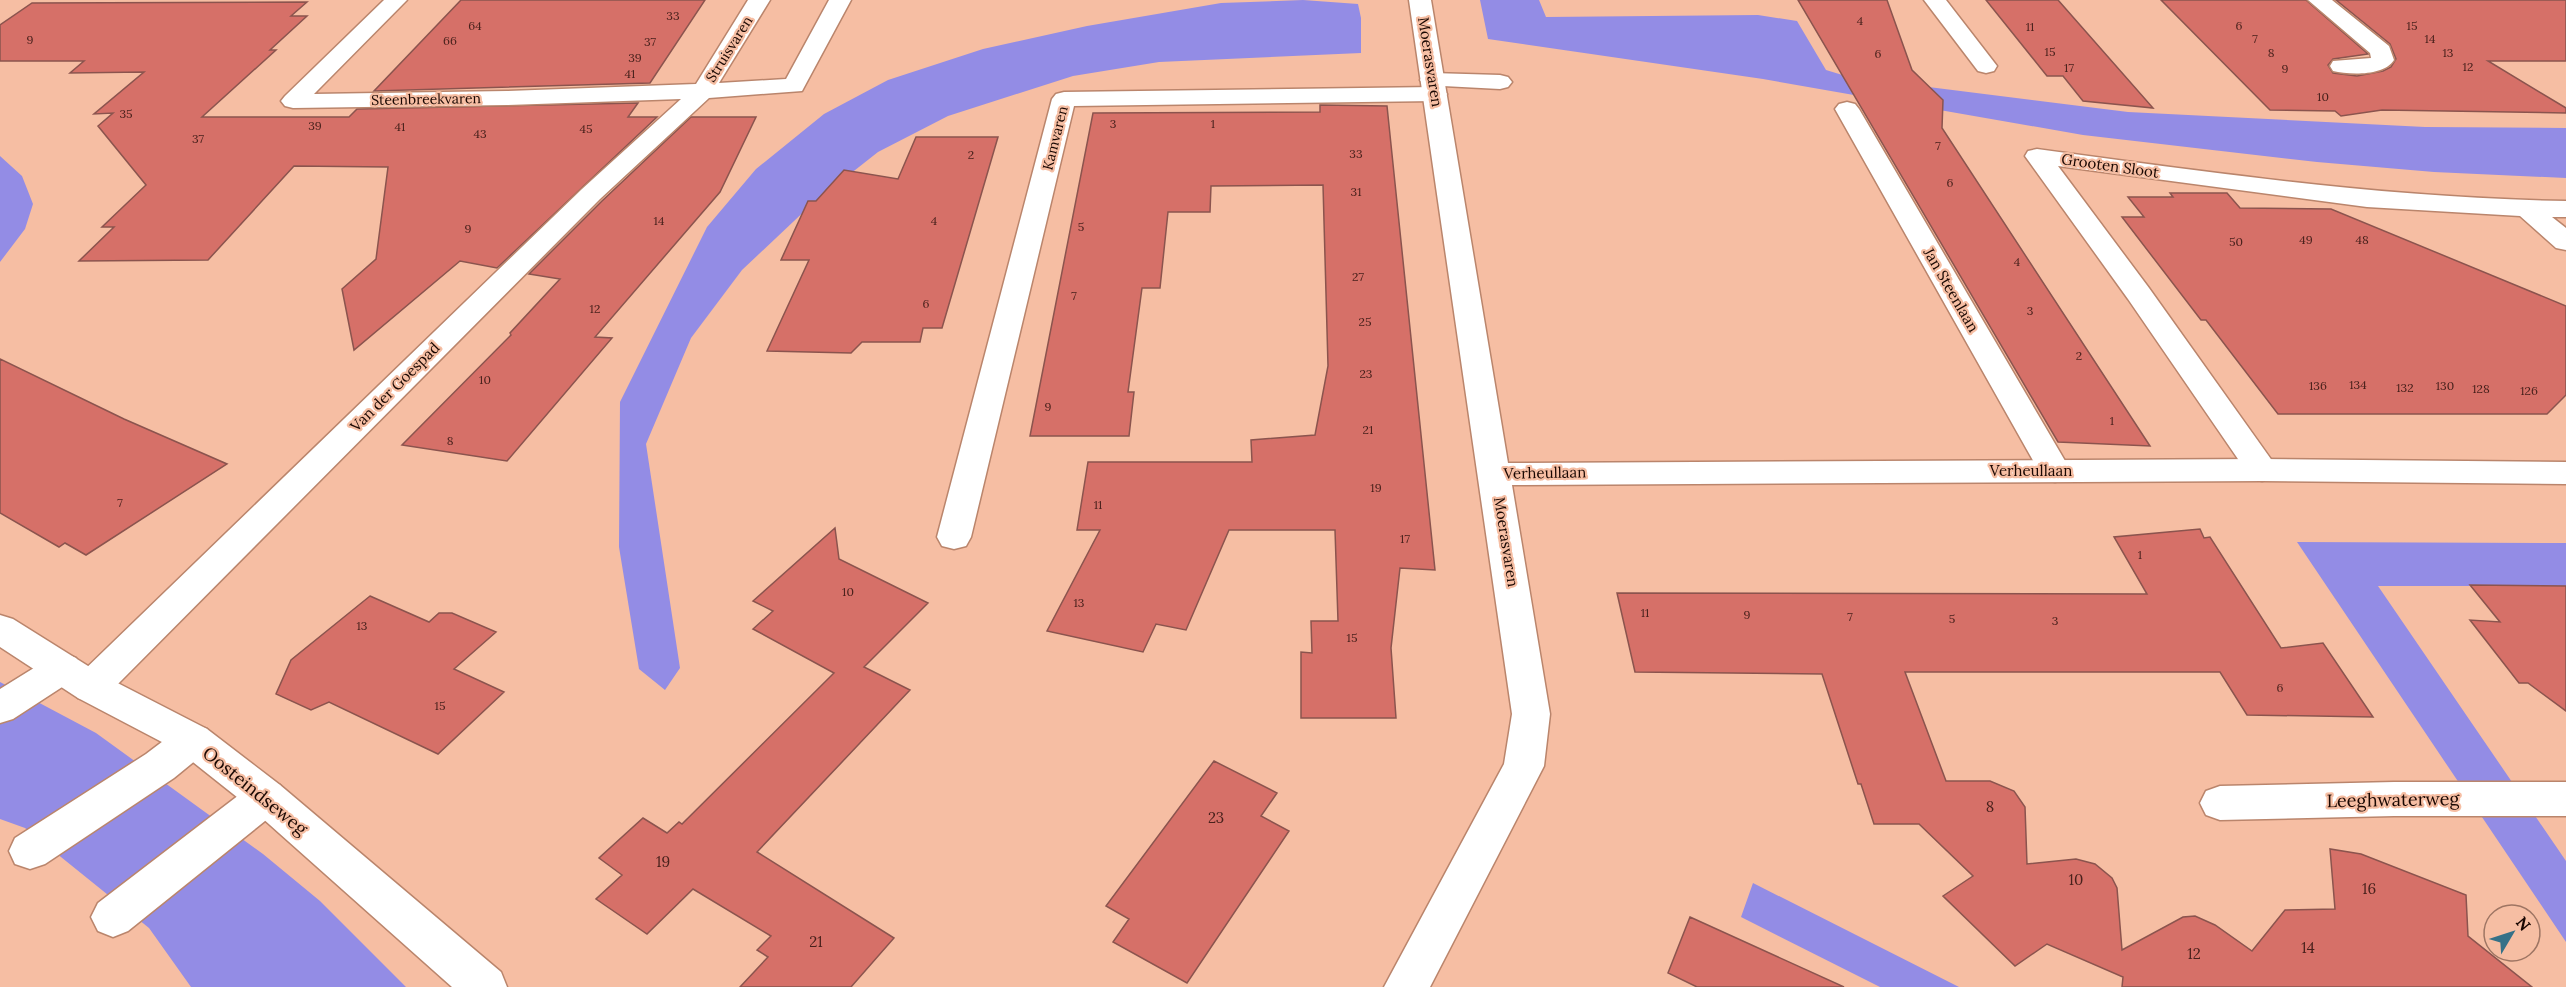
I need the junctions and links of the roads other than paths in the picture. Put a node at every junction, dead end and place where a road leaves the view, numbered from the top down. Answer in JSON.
{"nodes":[{"id":1,"x":396,"y":0,"type":"edge"},
{"id":2,"x":759,"y":0,"type":"edge"},
{"id":3,"x":840,"y":0,"type":"edge"},
{"id":4,"x":1935,"y":0,"type":"edge"},
{"id":5,"x":2319,"y":0,"type":"edge"},
{"id":6,"x":1421,"y":4,"type":"edge"},
{"id":7,"x":1986,"y":66,"type":"dead end"},
{"id":8,"x":2341,"y":66,"type":"dead end"},
{"id":9,"x":1500,"y":82,"type":"dead end"},
{"id":10,"x":1434,"y":87,"type":"junction"},
{"id":11,"x":703,"y":91,"type":"junction"},
{"id":12,"x":1847,"y":108,"type":"dead end"},
{"id":13,"x":2566,"y":208,"type":"edge"},
{"id":14,"x":2527,"y":209,"type":"junction"},
{"id":15,"x":2566,"y":242,"type":"edge"},
{"id":16,"x":2262,"y":470,"type":"junction"},
{"id":17,"x":2055,"y":471,"type":"junction"},
{"id":18,"x":1495,"y":474,"type":"junction"},
{"id":19,"x":2565,"y":474,"type":"edge"},
{"id":20,"x":954,"y":537,"type":"dead end"},
{"id":21,"x":0,"y":629,"type":"edge"},
{"id":22,"x":77,"y":677,"type":"junction"},
{"id":23,"x":15,"y":699,"type":"edge"},
{"id":24,"x":193,"y":740,"type":"junction"},
{"id":25,"x":266,"y":797,"type":"junction"},
{"id":26,"x":2551,"y":799,"type":"edge"},
{"id":27,"x":2220,"y":803,"type":"dead end"},
{"id":28,"x":30,"y":851,"type":"dead end"},
{"id":29,"x":113,"y":917,"type":"dead end"},
{"id":30,"x":485,"y":987,"type":"edge"},
{"id":31,"x":1406,"y":987,"type":"edge"}],
"edges":[{"from":1,"to":11,"type":"street","name":"Steenbreekvaren"},
{"from":2,"to":11,"type":"street","name":"Struisvaren"},
{"from":3,"to":11,"type":"street","name":"Struisvaren"},
{"from":4,"to":7,"type":"street"},
{"from":5,"to":8,"type":"street"},
{"from":6,"to":10,"type":"street","name":"Moerasvaren"},
{"from":9,"to":10,"type":"street"},
{"from":10,"to":18,"type":"street","name":"Moerasvaren"},
{"from":10,"to":20,"type":"street","name":"Kamvaren"},
{"from":11,"to":22,"type":"street","name":"Van der Goespad"},
{"from":12,"to":17,"type":"street","name":"Jan Steenlaan"},
{"from":13,"to":14,"type":"street","name":"Grooten Sloot"},
{"from":14,"to":15,"type":"street"},
{"from":14,"to":16,"type":"street","name":"Grooten Sloot"},
{"from":16,"to":17,"type":"street","name":"Verheullaan"},
{"from":16,"to":19,"type":"street","name":"Verheullaan"},
{"from":17,"to":18,"type":"street","name":"Verheullaan"},
{"from":18,"to":31,"type":"street","name":"Moerasvaren"},
{"from":21,"to":22,"type":"street","name":"Oosteindseweg"},
{"from":22,"to":23,"type":"street","name":"Van der Goespad"},
{"from":22,"to":24,"type":"street","name":"Oosteindseweg"},
{"from":24,"to":25,"type":"street","name":"Oosteindseweg"},
{"from":24,"to":28,"type":"street"},
{"from":25,"to":29,"type":"street"},
{"from":25,"to":30,"type":"street","name":"Oosteindseweg"},
{"from":26,"to":27,"type":"street","name":"Leeghwaterweg"}]}
